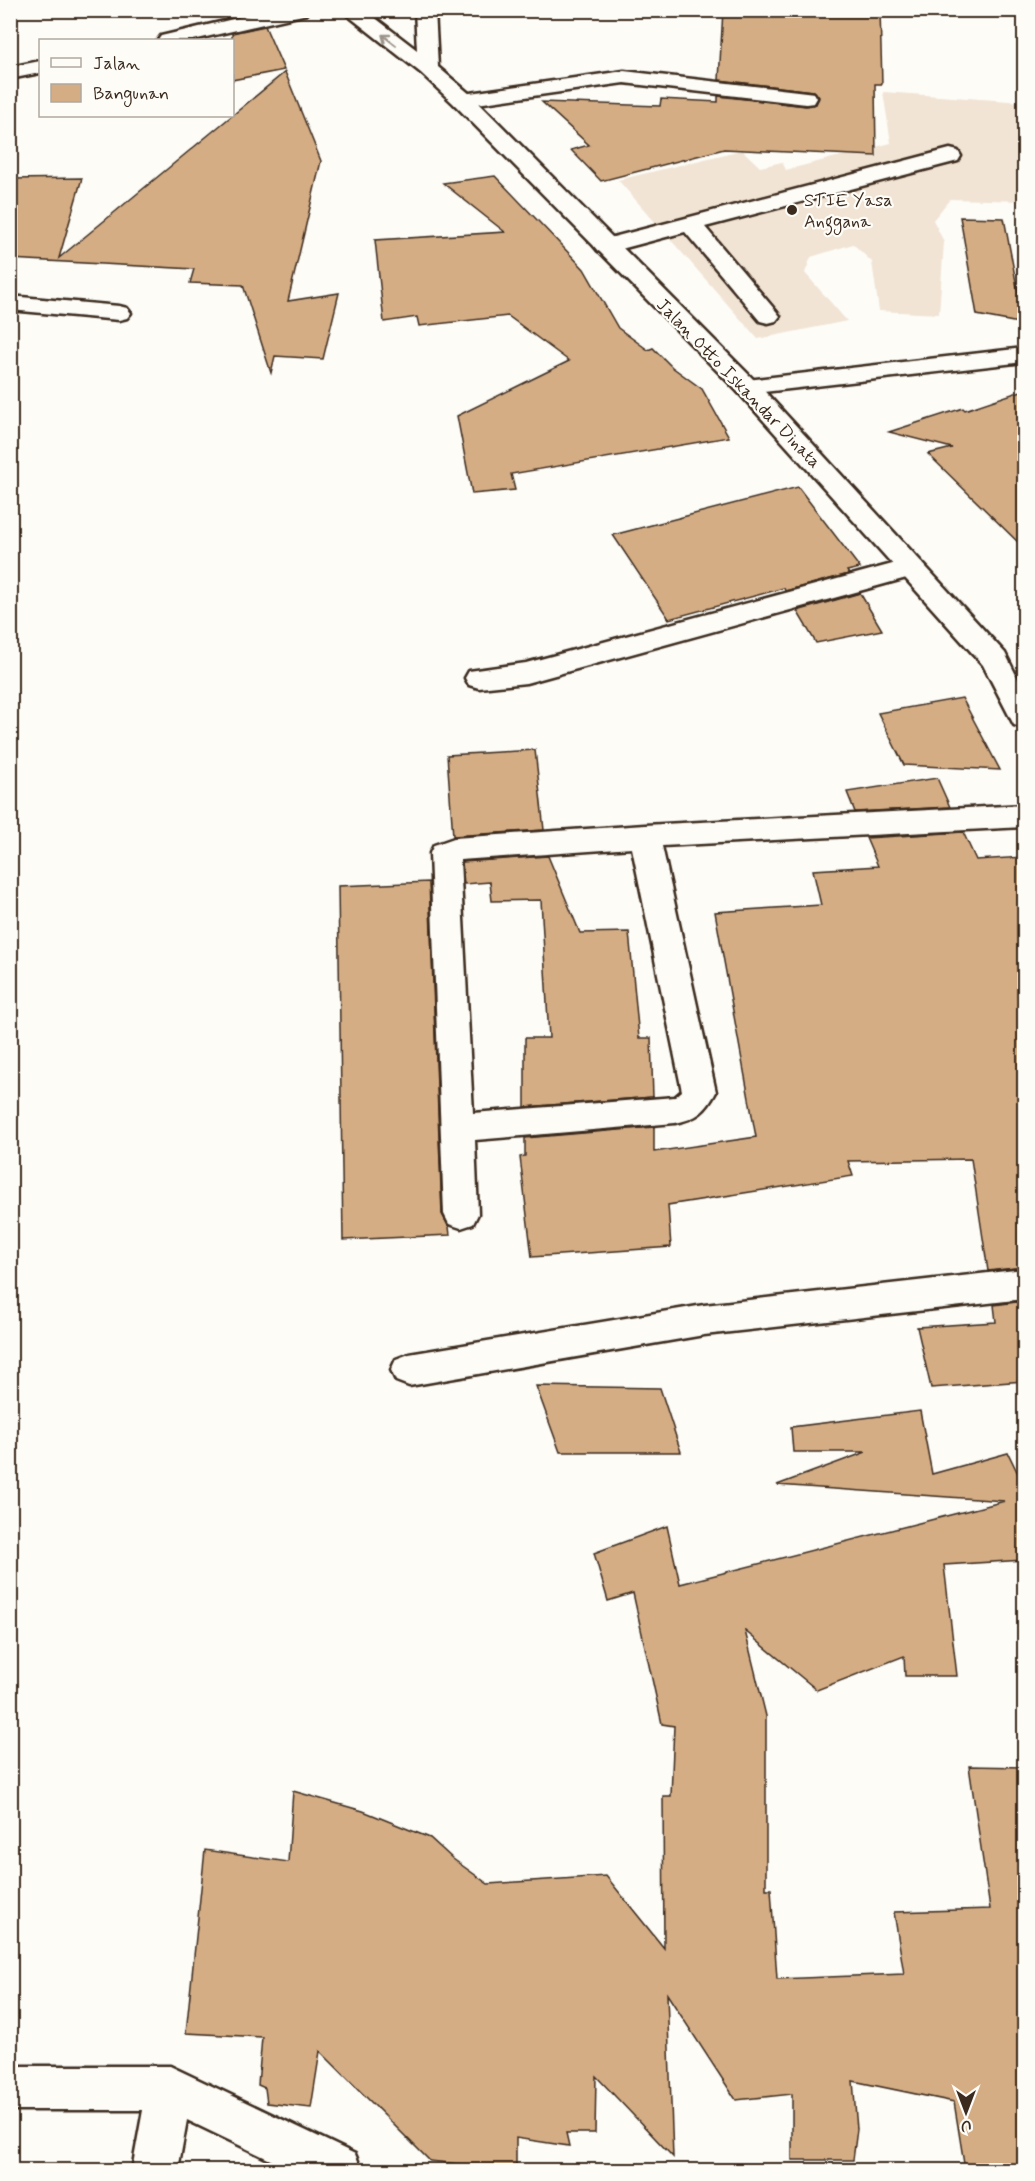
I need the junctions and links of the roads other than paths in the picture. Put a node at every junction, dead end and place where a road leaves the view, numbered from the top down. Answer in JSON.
{"nodes":[{"id":1,"x":236,"y":10,"type":"edge"},
{"id":2,"x":300,"y":10,"type":"edge"},
{"id":3,"x":351,"y":10,"type":"edge"},
{"id":4,"x":425,"y":10,"type":"edge"},
{"id":5,"x":203,"y":33,"type":"junction"},
{"id":6,"x":173,"y":39,"type":"edge"},
{"id":7,"x":39,"y":67,"type":"edge"},
{"id":8,"x":428,"y":69,"type":"junction"},
{"id":9,"x":10,"y":73,"type":"edge"},
{"id":10,"x":806,"y":98,"type":"dead end"},
{"id":11,"x":463,"y":100,"type":"junction"},
{"id":12,"x":950,"y":156,"type":"dead end"},
{"id":13,"x":689,"y":223,"type":"junction"},
{"id":14,"x":606,"y":246,"type":"junction"},
{"id":15,"x":10,"y":303,"type":"edge"},
{"id":16,"x":119,"y":313,"type":"dead end"},
{"id":17,"x":768,"y":316,"type":"dead end"},
{"id":18,"x":1024,"y":355,"type":"edge"},
{"id":19,"x":747,"y":387,"type":"junction"},
{"id":20,"x":911,"y":568,"type":"junction"},
{"id":21,"x":478,"y":678,"type":"dead end"},
{"id":22,"x":1024,"y":717,"type":"edge"},
{"id":23,"x":1024,"y":816,"type":"edge"},
{"id":24,"x":645,"y":836,"type":"junction"},
{"id":25,"x":458,"y":1128,"type":"junction"},
{"id":26,"x":461,"y":1214,"type":"dead end"},
{"id":27,"x":1024,"y":1284,"type":"edge"},
{"id":28,"x":410,"y":1370,"type":"dead end"},
{"id":29,"x":10,"y":2088,"type":"edge"},
{"id":30,"x":171,"y":2088,"type":"junction"},
{"id":31,"x":155,"y":2170,"type":"edge"},
{"id":32,"x":339,"y":2170,"type":"edge"}],
"edges":[{"from":1,"to":5,"type":"street"},
{"from":2,"to":5,"type":"street"},
{"from":8,"to":3,"type":"street","name":"Jalan Otto Iskandar Dinata","one_way":true},
{"from":4,"to":8,"type":"street"},
{"from":5,"to":6,"type":"street"},
{"from":7,"to":9,"type":"street"},
{"from":8,"to":11,"type":"street","name":"Jalan Otto Iskandar Dinata"},
{"from":10,"to":11,"type":"street"},
{"from":11,"to":14,"type":"street","name":"Jalan Otto Iskandar Dinata"},
{"from":12,"to":13,"type":"street"},
{"from":13,"to":14,"type":"street"},
{"from":13,"to":17,"type":"street"},
{"from":14,"to":19,"type":"street","name":"Jalan Otto Iskandar Dinata"},
{"from":15,"to":16,"type":"street"},
{"from":18,"to":19,"type":"street"},
{"from":19,"to":20,"type":"street","name":"Jalan Otto Iskandar Dinata"},
{"from":20,"to":21,"type":"street"},
{"from":20,"to":22,"type":"street","name":"Jalan Otto Iskandar Dinata"},
{"from":23,"to":24,"type":"street"},
{"from":24,"to":25,"type":"street"},
{"from":24,"to":25,"type":"street"},
{"from":25,"to":26,"type":"street"},
{"from":27,"to":28,"type":"street"},
{"from":29,"to":30,"type":"street"},
{"from":30,"to":31,"type":"street"},
{"from":30,"to":32,"type":"street"}]}
